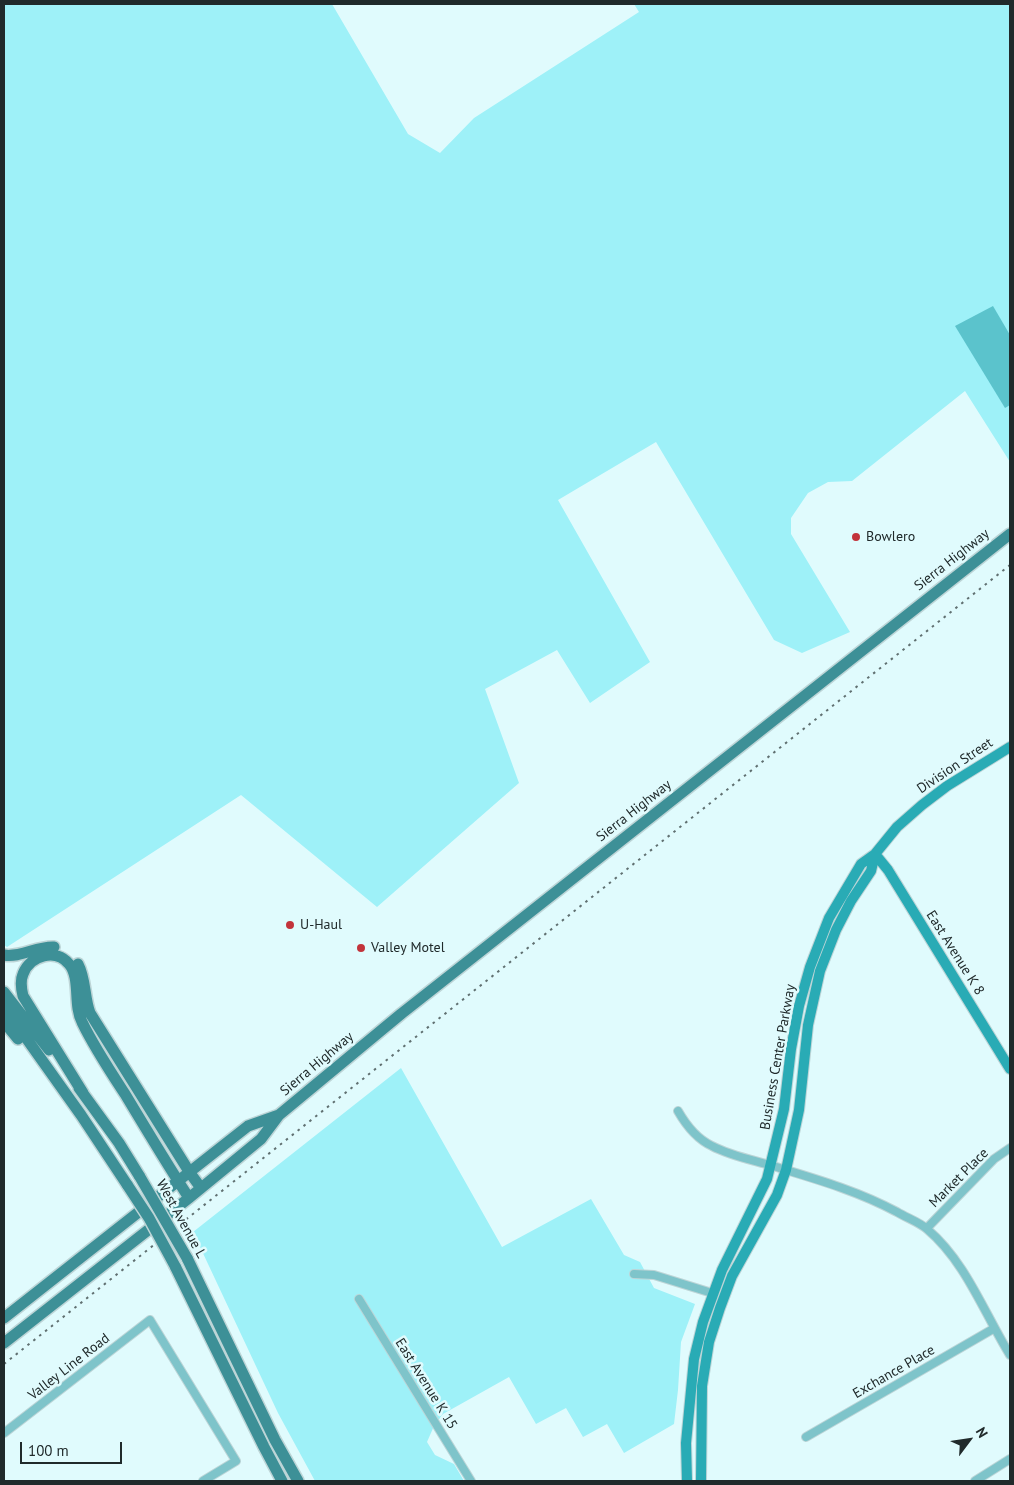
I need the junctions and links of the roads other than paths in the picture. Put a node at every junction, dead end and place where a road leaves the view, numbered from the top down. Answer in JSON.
{"nodes":[{"id":1,"x":1010,"y":534,"type":"edge"},
{"id":2,"x":1010,"y":747,"type":"edge"},
{"id":3,"x":875,"y":854,"type":"junction"},
{"id":4,"x":4,"y":955,"type":"edge"},
{"id":5,"x":4,"y":992,"type":"edge"},
{"id":6,"x":4,"y":1007,"type":"edge"},
{"id":7,"x":4,"y":1022,"type":"edge"},
{"id":8,"x":1010,"y":1069,"type":"edge"},
{"id":9,"x":82,"y":1093,"type":"junction"},
{"id":10,"x":678,"y":1111,"type":"dead end"},
{"id":11,"x":81,"y":1115,"type":"junction"},
{"id":12,"x":279,"y":1115,"type":"junction"},
{"id":13,"x":1010,"y":1148,"type":"edge"},
{"id":14,"x":771,"y":1166,"type":"junction"},
{"id":15,"x":786,"y":1170,"type":"junction"},
{"id":16,"x":190,"y":1173,"type":"junction"},
{"id":17,"x":178,"y":1181,"type":"junction"},
{"id":18,"x":201,"y":1188,"type":"junction"},
{"id":19,"x":189,"y":1198,"type":"junction"},
{"id":20,"x":927,"y":1228,"type":"junction"},
{"id":21,"x":634,"y":1274,"type":"dead end"},
{"id":22,"x":712,"y":1293,"type":"junction"},
{"id":23,"x":359,"y":1299,"type":"dead end"},
{"id":24,"x":4,"y":1318,"type":"edge"},
{"id":25,"x":993,"y":1328,"type":"junction"},
{"id":26,"x":6,"y":1336,"type":"edge"},
{"id":27,"x":1010,"y":1355,"type":"edge"},
{"id":28,"x":4,"y":1433,"type":"edge"},
{"id":29,"x":806,"y":1437,"type":"dead end"},
{"id":30,"x":1010,"y":1459,"type":"edge"},
{"id":31,"x":203,"y":1481,"type":"edge"},
{"id":32,"x":282,"y":1481,"type":"edge"},
{"id":33,"x":298,"y":1481,"type":"edge"},
{"id":34,"x":471,"y":1481,"type":"edge"},
{"id":35,"x":687,"y":1481,"type":"edge"},
{"id":36,"x":701,"y":1481,"type":"edge"},
{"id":37,"x":975,"y":1481,"type":"edge"}],
"edges":[{"from":1,"to":12,"type":"main road","name":"Sierra Highway"},
{"from":2,"to":3,"type":"main road","name":"Division Street"},
{"from":3,"to":8,"type":"main road","name":"East Avenue K 8"},
{"from":3,"to":14,"type":"main road","name":"Business Center Parkway"},
{"from":3,"to":15,"type":"main road","name":"Business Center Parkway"},
{"from":4,"to":16,"type":"main road"},
{"from":5,"to":9,"type":"main road","name":"West Avenue L"},
{"from":6,"to":11,"type":"main road","name":"West Avenue L"},
{"from":7,"to":11,"type":"main road"},
{"from":9,"to":17,"type":"main road"},
{"from":9,"to":33,"type":"main road","name":"West Avenue L","bridge":true},
{"from":10,"to":14,"type":"street"},
{"from":11,"to":32,"type":"main road","name":"West Avenue L","bridge":true},
{"from":12,"to":16,"type":"main road","name":"Sierra Highway"},
{"from":12,"to":18,"type":"main road","name":"Sierra Highway"},
{"from":13,"to":20,"type":"street","name":"Market Place"},
{"from":14,"to":15,"type":"street"},
{"from":14,"to":22,"type":"main road","name":"Business Center Parkway"},
{"from":15,"to":20,"type":"street"},
{"from":15,"to":36,"type":"main road","name":"Business Center Parkway"},
{"from":16,"to":17,"type":"main road","name":"Sierra Highway"},
{"from":16,"to":18,"type":"main road"},
{"from":17,"to":19,"type":"main road"},
{"from":17,"to":24,"type":"main road"},
{"from":18,"to":19,"type":"main road","name":"Sierra Highway"},
{"from":19,"to":26,"type":"main road"},
{"from":20,"to":25,"type":"street"},
{"from":21,"to":22,"type":"street"},
{"from":22,"to":35,"type":"main road","name":"Business Center Parkway"},
{"from":23,"to":34,"type":"street","name":"East Avenue K 15"},
{"from":25,"to":27,"type":"street"},
{"from":25,"to":29,"type":"street","name":"Exchance Place"},
{"from":28,"to":31,"type":"street","name":"Valley Line Road"},
{"from":30,"to":37,"type":"street"}]}
